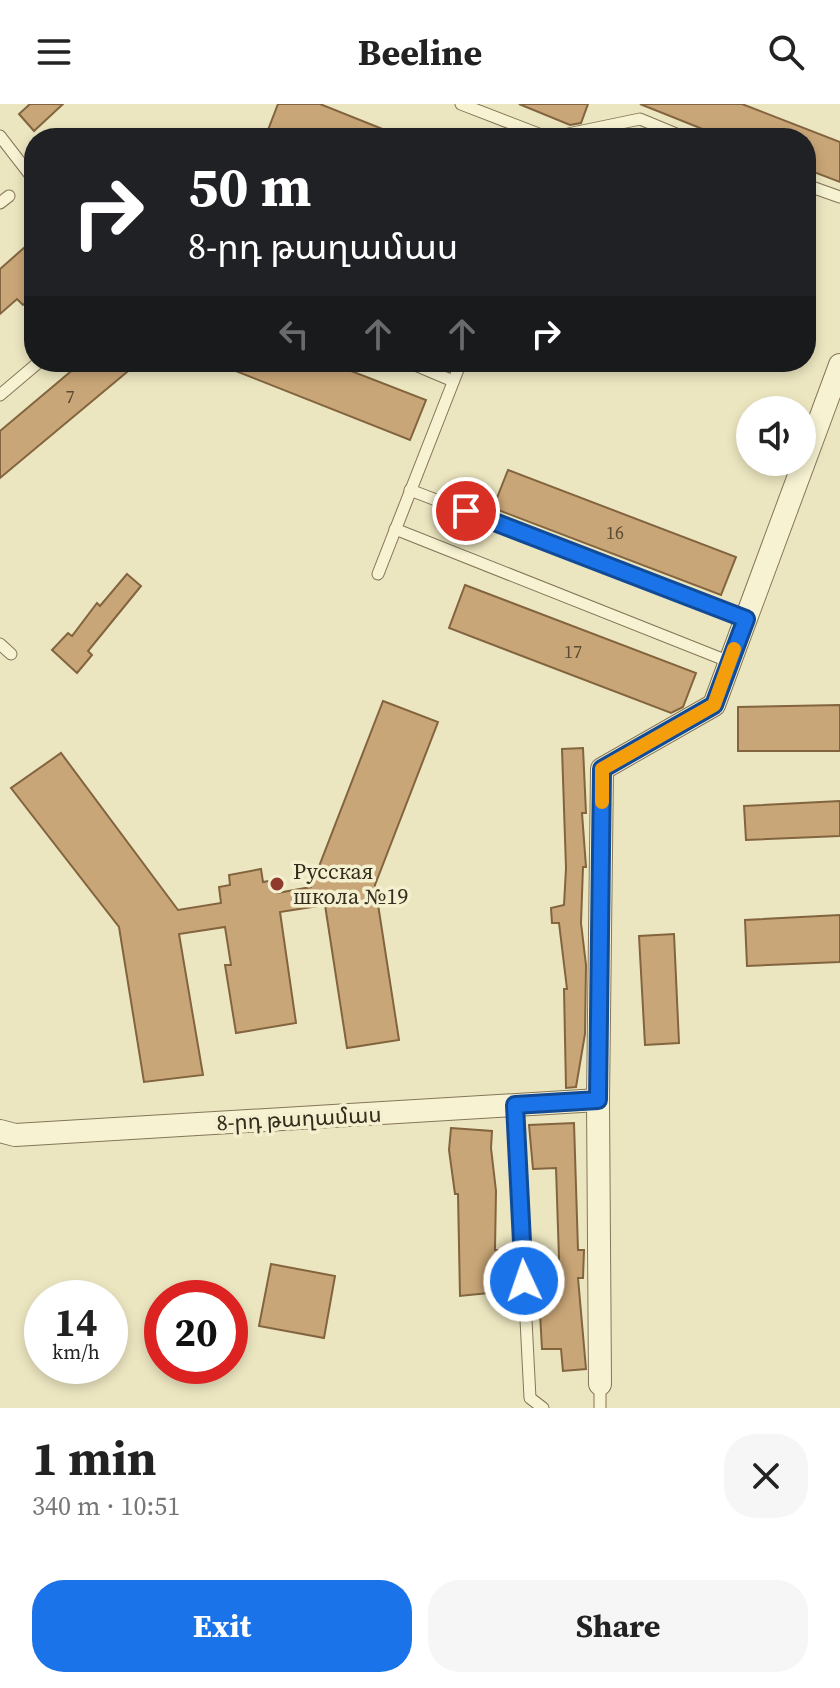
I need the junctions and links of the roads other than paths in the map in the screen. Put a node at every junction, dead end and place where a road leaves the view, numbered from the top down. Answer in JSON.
{"nodes":[{"id":1,"x":461,"y":104,"type":"edge"},
{"id":2,"x":523,"y":128,"type":"edge"},
{"id":3,"x":597,"y":128,"type":"edge"},
{"id":4,"x":662,"y":128,"type":"edge"},
{"id":5,"x":0,"y":136,"type":"edge"},
{"id":6,"x":24,"y":167,"type":"edge"},
{"id":7,"x":816,"y":189,"type":"edge"},
{"id":8,"x":840,"y":197,"type":"edge"},
{"id":9,"x":840,"y":365,"type":"edge"},
{"id":10,"x":27,"y":372,"type":"edge"},
{"id":11,"x":432,"y":372,"type":"edge"},
{"id":12,"x":457,"y":372,"type":"edge"},
{"id":13,"x":453,"y":381,"type":"junction"},
{"id":14,"x":0,"y":395,"type":"edge"},
{"id":15,"x":410,"y":490,"type":"junction"},
{"id":16,"x":395,"y":529,"type":"junction"},
{"id":17,"x":378,"y":574,"type":"dead end"},
{"id":18,"x":746,"y":619,"type":"junction"},
{"id":19,"x":0,"y":644,"type":"edge"},
{"id":20,"x":11,"y":654,"type":"dead end"},
{"id":21,"x":730,"y":662,"type":"junction"},
{"id":22,"x":598,"y":1100,"type":"junction"},
{"id":23,"x":515,"y":1105,"type":"junction"},
{"id":24,"x":0,"y":1131,"type":"edge"},
{"id":25,"x":600,"y":1384,"type":"joint"},
{"id":26,"x":543,"y":1408,"type":"edge"},
{"id":27,"x":600,"y":1408,"type":"edge"}],
"edges":[{"from":1,"to":2,"type":"lane"},
{"from":3,"to":4,"type":"lane"},
{"from":5,"to":6,"type":"lane"},
{"from":7,"to":8,"type":"lane"},
{"from":9,"to":18,"type":"street"},
{"from":10,"to":14,"type":"lane"},
{"from":11,"to":13,"type":"lane"},
{"from":12,"to":13,"type":"lane"},
{"from":13,"to":15,"type":"lane"},
{"from":15,"to":16,"type":"lane"},
{"from":15,"to":18,"type":"lane"},
{"from":16,"to":17,"type":"lane"},
{"from":16,"to":21,"type":"lane"},
{"from":18,"to":21,"type":"street"},
{"from":19,"to":20,"type":"lane"},
{"from":21,"to":22,"type":"street"},
{"from":22,"to":23,"type":"street","name":"8-րդ թաղամաս"},
{"from":22,"to":25,"type":"street"},
{"from":23,"to":24,"type":"street","name":"8-րդ թաղամաս"},
{"from":23,"to":26,"type":"lane"},
{"from":25,"to":27,"type":"lane"}]}
